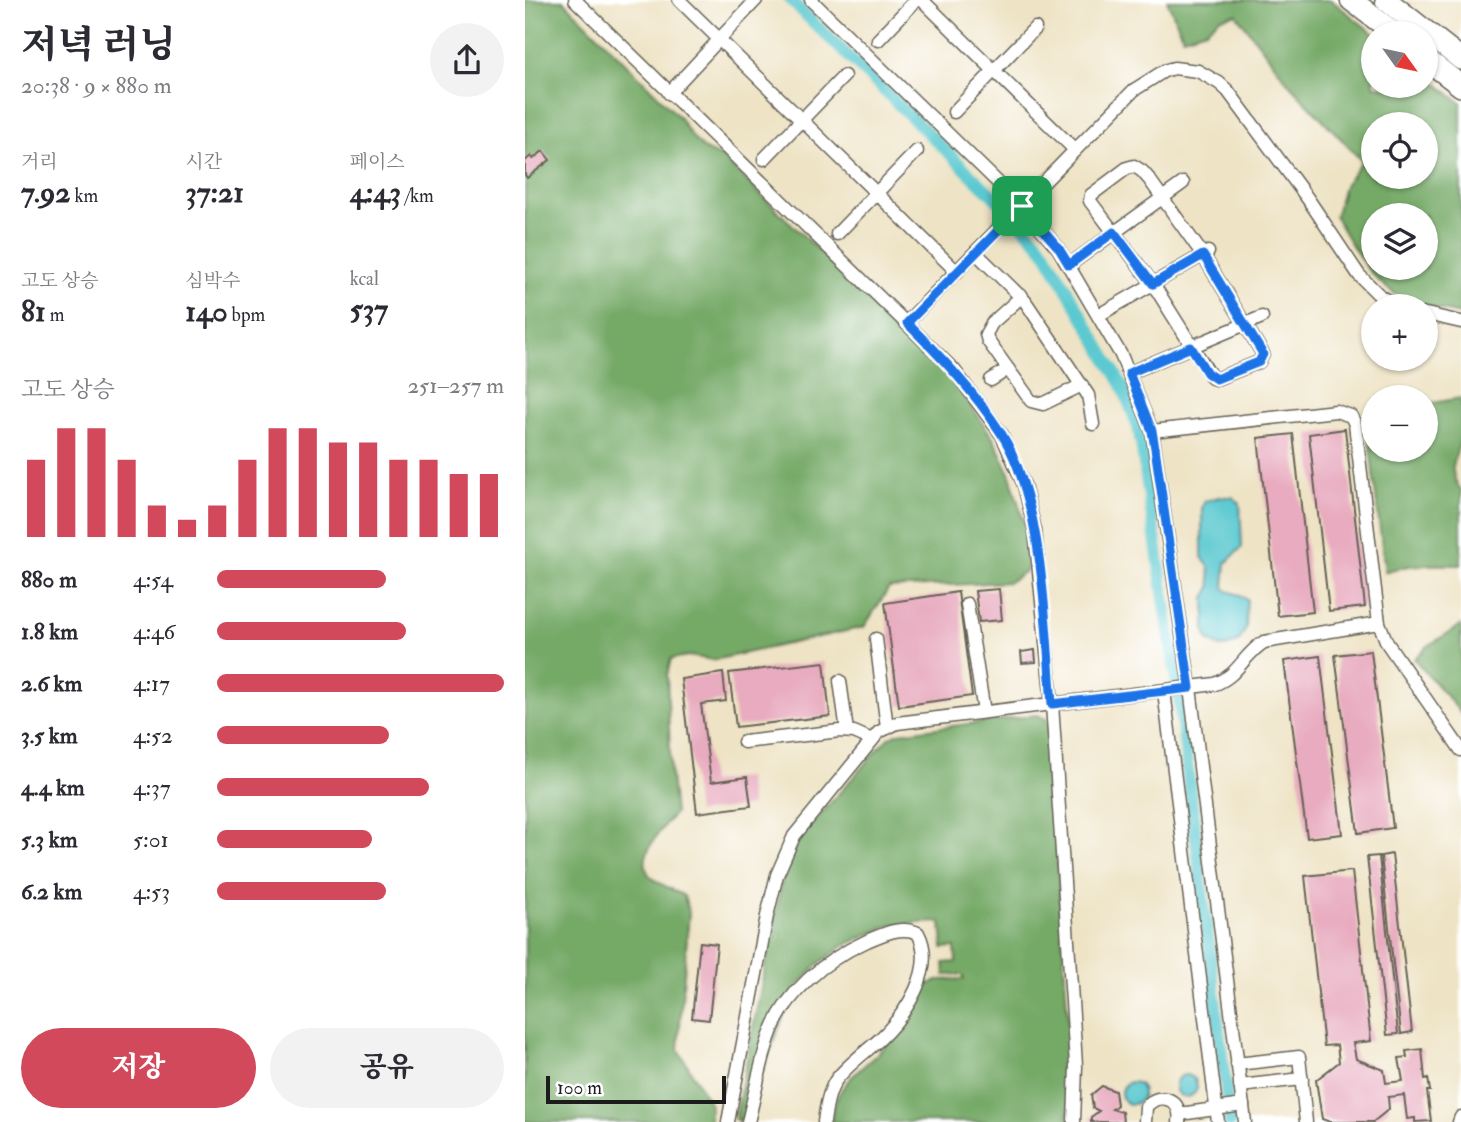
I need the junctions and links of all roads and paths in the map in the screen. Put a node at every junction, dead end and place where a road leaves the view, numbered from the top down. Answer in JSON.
{"nodes":[{"id":1,"x":575,"y":0,"type":"edge"},
{"id":2,"x":679,"y":0,"type":"edge"},
{"id":3,"x":756,"y":0,"type":"edge"},
{"id":4,"x":811,"y":0,"type":"edge"},
{"id":5,"x":916,"y":0,"type":"edge"},
{"id":6,"x":922,"y":0,"type":"edge"},
{"id":7,"x":1351,"y":0,"type":"edge"},
{"id":8,"x":1387,"y":0,"type":"edge"},
{"id":9,"x":1378,"y":21,"type":"edge"},
{"id":10,"x":1035,"y":28,"type":"dead end"},
{"id":11,"x":719,"y":39,"type":"junction"},
{"id":12,"x":878,"y":40,"type":"dead end"},
{"id":13,"x":1461,"y":59,"type":"edge"},
{"id":14,"x":1439,"y":69,"type":"edge"},
{"id":15,"x":994,"y":71,"type":"junction"},
{"id":16,"x":844,"y":76,"type":"dead end"},
{"id":17,"x":1461,"y":86,"type":"edge"},
{"id":18,"x":669,"y":93,"type":"junction"},
{"id":19,"x":954,"y":112,"type":"dead end"},
{"id":20,"x":802,"y":119,"type":"junction"},
{"id":21,"x":1075,"y":150,"type":"junction"},
{"id":22,"x":916,"y":151,"type":"dead end"},
{"id":23,"x":764,"y":159,"type":"dead end"},
{"id":24,"x":1183,"y":183,"type":"dead end"},
{"id":25,"x":877,"y":192,"type":"junction"},
{"id":26,"x":1162,"y":198,"type":"junction"},
{"id":27,"x":1020,"y":208,"type":"junction"},
{"id":28,"x":1114,"y":232,"type":"junction"},
{"id":29,"x":837,"y":234,"type":"dead end"},
{"id":30,"x":976,"y":253,"type":"junction"},
{"id":31,"x":1207,"y":253,"type":"junction"},
{"id":32,"x":1069,"y":265,"type":"junction"},
{"id":33,"x":957,"y":272,"type":"junction"},
{"id":34,"x":1153,"y":284,"type":"junction"},
{"id":35,"x":1378,"y":294,"type":"edge"},
{"id":36,"x":1022,"y":296,"type":"junction"},
{"id":37,"x":1099,"y":315,"type":"junction"},
{"id":38,"x":1262,"y":317,"type":"dead end"},
{"id":39,"x":1438,"y":317,"type":"edge"},
{"id":40,"x":1461,"y":322,"type":"edge"},
{"id":41,"x":907,"y":323,"type":"junction"},
{"id":42,"x":1246,"y":323,"type":"junction"},
{"id":43,"x":1191,"y":347,"type":"junction"},
{"id":44,"x":1008,"y":369,"type":"junction"},
{"id":45,"x":1129,"y":373,"type":"junction"},
{"id":46,"x":991,"y":380,"type":"dead end"},
{"id":47,"x":1081,"y":385,"type":"junction"},
{"id":48,"x":1093,"y":424,"type":"dead end"},
{"id":49,"x":1152,"y":431,"type":"junction"},
{"id":50,"x":967,"y":604,"type":"dead end"},
{"id":51,"x":1379,"y":623,"type":"junction"},
{"id":52,"x":876,"y":639,"type":"dead end"},
{"id":53,"x":840,"y":681,"type":"dead end"},
{"id":54,"x":1178,"y":689,"type":"junction"},
{"id":55,"x":1052,"y":704,"type":"junction"},
{"id":56,"x":984,"y":712,"type":"junction"},
{"id":57,"x":887,"y":728,"type":"junction"},
{"id":58,"x":847,"y":732,"type":"junction"},
{"id":59,"x":872,"y":740,"type":"junction"},
{"id":60,"x":744,"y":742,"type":"dead end"},
{"id":61,"x":1461,"y":750,"type":"edge"},
{"id":62,"x":1237,"y":1064,"type":"junction"},
{"id":63,"x":1301,"y":1079,"type":"junction"},
{"id":64,"x":1240,"y":1086,"type":"junction"},
{"id":65,"x":1229,"y":1106,"type":"junction"},
{"id":66,"x":1461,"y":1117,"type":"edge"},
{"id":67,"x":1180,"y":1118,"type":"edge"},
{"id":68,"x":728,"y":1122,"type":"edge"},
{"id":69,"x":748,"y":1122,"type":"edge"},
{"id":70,"x":824,"y":1122,"type":"edge"},
{"id":71,"x":1074,"y":1122,"type":"edge"},
{"id":72,"x":1145,"y":1122,"type":"edge"},
{"id":73,"x":1219,"y":1122,"type":"edge"},
{"id":74,"x":1245,"y":1122,"type":"edge"},
{"id":75,"x":1305,"y":1122,"type":"edge"},
{"id":76,"x":1459,"y":1122,"type":"edge"}],
"edges":[{"from":1,"to":18,"type":"street"},
{"from":2,"to":11,"type":"street"},
{"from":3,"to":11,"type":"street"},
{"from":4,"to":27,"type":"street"},
{"from":5,"to":12,"type":"street"},
{"from":6,"to":15,"type":"street"},
{"from":7,"to":9,"type":"highway"},
{"from":8,"to":13,"type":"highway"},
{"from":10,"to":15,"type":"street"},
{"from":11,"to":18,"type":"street"},
{"from":11,"to":20,"type":"street"},
{"from":14,"to":17,"type":"highway"},
{"from":15,"to":19,"type":"street"},
{"from":15,"to":21,"type":"street"},
{"from":16,"to":20,"type":"street"},
{"from":18,"to":41,"type":"street"},
{"from":20,"to":23,"type":"street"},
{"from":20,"to":25,"type":"street"},
{"from":21,"to":27,"type":"street"},
{"from":21,"to":35,"type":"street"},
{"from":22,"to":25,"type":"street"},
{"from":24,"to":26,"type":"street"},
{"from":25,"to":29,"type":"street"},
{"from":25,"to":33,"type":"street"},
{"from":26,"to":28,"type":"street"},
{"from":26,"to":28,"type":"street"},
{"from":26,"to":31,"type":"street"},
{"from":27,"to":30,"type":"street"},
{"from":27,"to":32,"type":"street"},
{"from":28,"to":32,"type":"street"},
{"from":28,"to":34,"type":"street"},
{"from":30,"to":33,"type":"street"},
{"from":30,"to":36,"type":"street"},
{"from":31,"to":34,"type":"street"},
{"from":31,"to":42,"type":"street"},
{"from":32,"to":37,"type":"street"},
{"from":33,"to":41,"type":"street"},
{"from":34,"to":37,"type":"street"},
{"from":34,"to":43,"type":"street"},
{"from":36,"to":44,"type":"street"},
{"from":36,"to":47,"type":"street"},
{"from":37,"to":45,"type":"street"},
{"from":38,"to":42,"type":"street"},
{"from":39,"to":40,"type":"street"},
{"from":41,"to":55,"type":"street"},
{"from":42,"to":43,"type":"street"},
{"from":42,"to":43,"type":"street"},
{"from":43,"to":45,"type":"street"},
{"from":44,"to":46,"type":"street"},
{"from":44,"to":47,"type":"street"},
{"from":45,"to":49,"type":"street"},
{"from":47,"to":48,"type":"street"},
{"from":49,"to":51,"type":"street"},
{"from":49,"to":54,"type":"street"},
{"from":50,"to":56,"type":"street"},
{"from":51,"to":54,"type":"street"},
{"from":51,"to":61,"type":"street"},
{"from":52,"to":57,"type":"street"},
{"from":53,"to":58,"type":"street"},
{"from":54,"to":55,"type":"street"},
{"from":54,"to":62,"type":"street"},
{"from":54,"to":65,"type":"street"},
{"from":55,"to":56,"type":"street"},
{"from":55,"to":71,"type":"street"},
{"from":56,"to":57,"type":"street"},
{"from":57,"to":59,"type":"street"},
{"from":58,"to":59,"type":"street"},
{"from":58,"to":60,"type":"street"},
{"from":59,"to":68,"type":"street"},
{"from":62,"to":63,"type":"street"},
{"from":62,"to":64,"type":"street"},
{"from":63,"to":64,"type":"street"},
{"from":63,"to":75,"type":"street"},
{"from":64,"to":65,"type":"street"},
{"from":65,"to":67,"type":"street"},
{"from":65,"to":73,"type":"street"},
{"from":65,"to":74,"type":"street"},
{"from":66,"to":76,"type":"street"},
{"from":67,"to":72,"type":"street"},
{"from":69,"to":70,"type":"street"}]}
